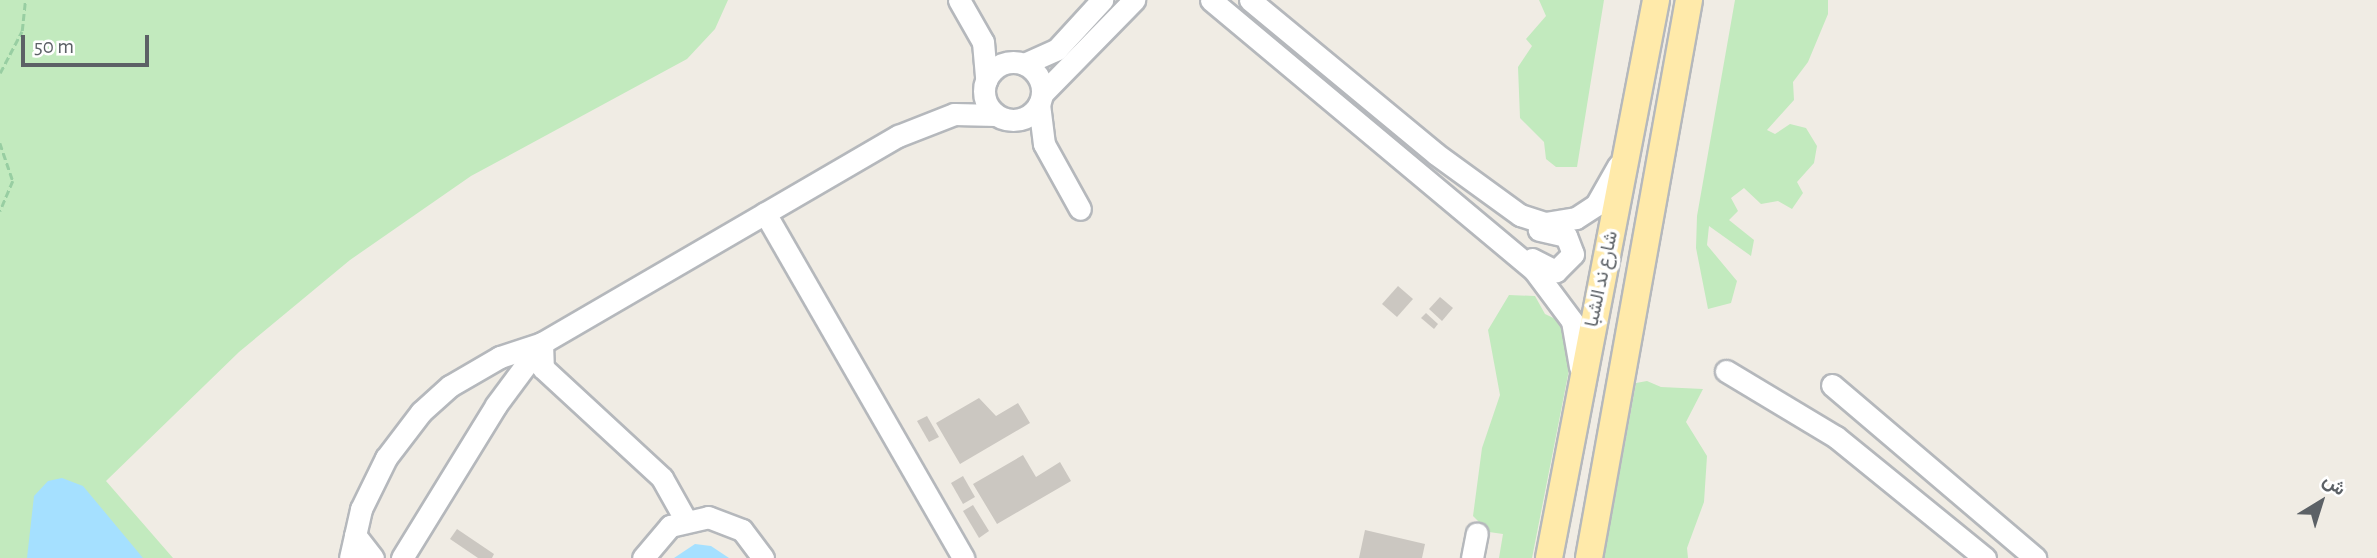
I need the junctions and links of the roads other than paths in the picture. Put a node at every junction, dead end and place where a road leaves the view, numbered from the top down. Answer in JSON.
{"nodes":[{"id":1,"x":959,"y":0,"type":"edge"},
{"id":2,"x":1134,"y":0,"type":"edge"},
{"id":3,"x":1197,"y":0,"type":"edge"},
{"id":4,"x":1211,"y":0,"type":"edge"},
{"id":5,"x":1250,"y":0,"type":"edge"},
{"id":6,"x":1656,"y":0,"type":"edge"},
{"id":7,"x":1689,"y":0,"type":"edge"},
{"id":8,"x":1100,"y":3,"type":"edge"},
{"id":9,"x":1228,"y":14,"type":"junction"},
{"id":10,"x":983,"y":42,"type":"junction"},
{"id":11,"x":1021,"y":64,"type":"junction"},
{"id":12,"x":985,"y":82,"type":"junction"},
{"id":13,"x":1040,"y":99,"type":"junction"},
{"id":14,"x":954,"y":114,"type":"junction"},
{"id":15,"x":1003,"y":117,"type":"junction"},
{"id":16,"x":1630,"y":142,"type":"junction"},
{"id":17,"x":1044,"y":144,"type":"junction"},
{"id":18,"x":1478,"y":186,"type":"junction"},
{"id":19,"x":1080,"y":209,"type":"dead end"},
{"id":20,"x":1458,"y":209,"type":"junction"},
{"id":21,"x":765,"y":213,"type":"junction"},
{"id":22,"x":542,"y":344,"type":"junction"},
{"id":23,"x":1726,"y":372,"type":"dead end"},
{"id":24,"x":469,"y":373,"type":"junction"},
{"id":25,"x":1581,"y":383,"type":"junction"},
{"id":26,"x":1832,"y":385,"type":"dead end"},
{"id":27,"x":496,"y":405,"type":"junction"},
{"id":28,"x":685,"y":519,"type":"junction"},
{"id":29,"x":1477,"y":533,"type":"dead end"},
{"id":30,"x":355,"y":535,"type":"junction"},
{"id":31,"x":350,"y":558,"type":"edge"},
{"id":32,"x":373,"y":558,"type":"edge"},
{"id":33,"x":402,"y":558,"type":"edge"},
{"id":34,"x":643,"y":558,"type":"edge"},
{"id":35,"x":763,"y":558,"type":"edge"},
{"id":36,"x":963,"y":558,"type":"edge"},
{"id":37,"x":1472,"y":558,"type":"edge"},
{"id":38,"x":1549,"y":558,"type":"edge"},
{"id":39,"x":1590,"y":558,"type":"edge"},
{"id":40,"x":1985,"y":558,"type":"edge"},
{"id":41,"x":2035,"y":558,"type":"edge"}],
"edges":[{"from":1,"to":10,"type":"street"},
{"from":2,"to":13,"type":"street"},
{"from":3,"to":9,"type":"street"},
{"from":4,"to":9,"type":"street"},
{"from":5,"to":18,"type":"street"},
{"from":6,"to":16,"type":"main road","name":"شارع ند الشبا"},
{"from":7,"to":39,"type":"main road","name":"شارع ند الشبا"},
{"from":8,"to":11,"type":"street"},
{"from":9,"to":20,"type":"street"},
{"from":10,"to":11,"type":"street"},
{"from":10,"to":12,"type":"street"},
{"from":11,"to":12,"type":"street"},
{"from":11,"to":13,"type":"street"},
{"from":12,"to":14,"type":"street"},
{"from":12,"to":15,"type":"street"},
{"from":13,"to":15,"type":"street"},
{"from":13,"to":17,"type":"street"},
{"from":14,"to":15,"type":"street"},
{"from":14,"to":21,"type":"street"},
{"from":15,"to":17,"type":"street"},
{"from":16,"to":18,"type":"street"},
{"from":16,"to":25,"type":"main road","name":"شارع ند الشبا"},
{"from":17,"to":19,"type":"street"},
{"from":18,"to":20,"type":"street"},
{"from":20,"to":25,"type":"street"},
{"from":21,"to":22,"type":"street"},
{"from":21,"to":36,"type":"street"},
{"from":22,"to":24,"type":"street"},
{"from":22,"to":27,"type":"street"},
{"from":22,"to":28,"type":"street"},
{"from":23,"to":40,"type":"street"},
{"from":24,"to":27,"type":"street"},
{"from":24,"to":30,"type":"street"},
{"from":25,"to":38,"type":"main road","name":"شارع ند الشبا"},
{"from":26,"to":41,"type":"street"},
{"from":27,"to":33,"type":"street"},
{"from":28,"to":34,"type":"street"},
{"from":28,"to":35,"type":"street"},
{"from":29,"to":37,"type":"street"},
{"from":30,"to":31,"type":"street"},
{"from":30,"to":32,"type":"street"}]}
